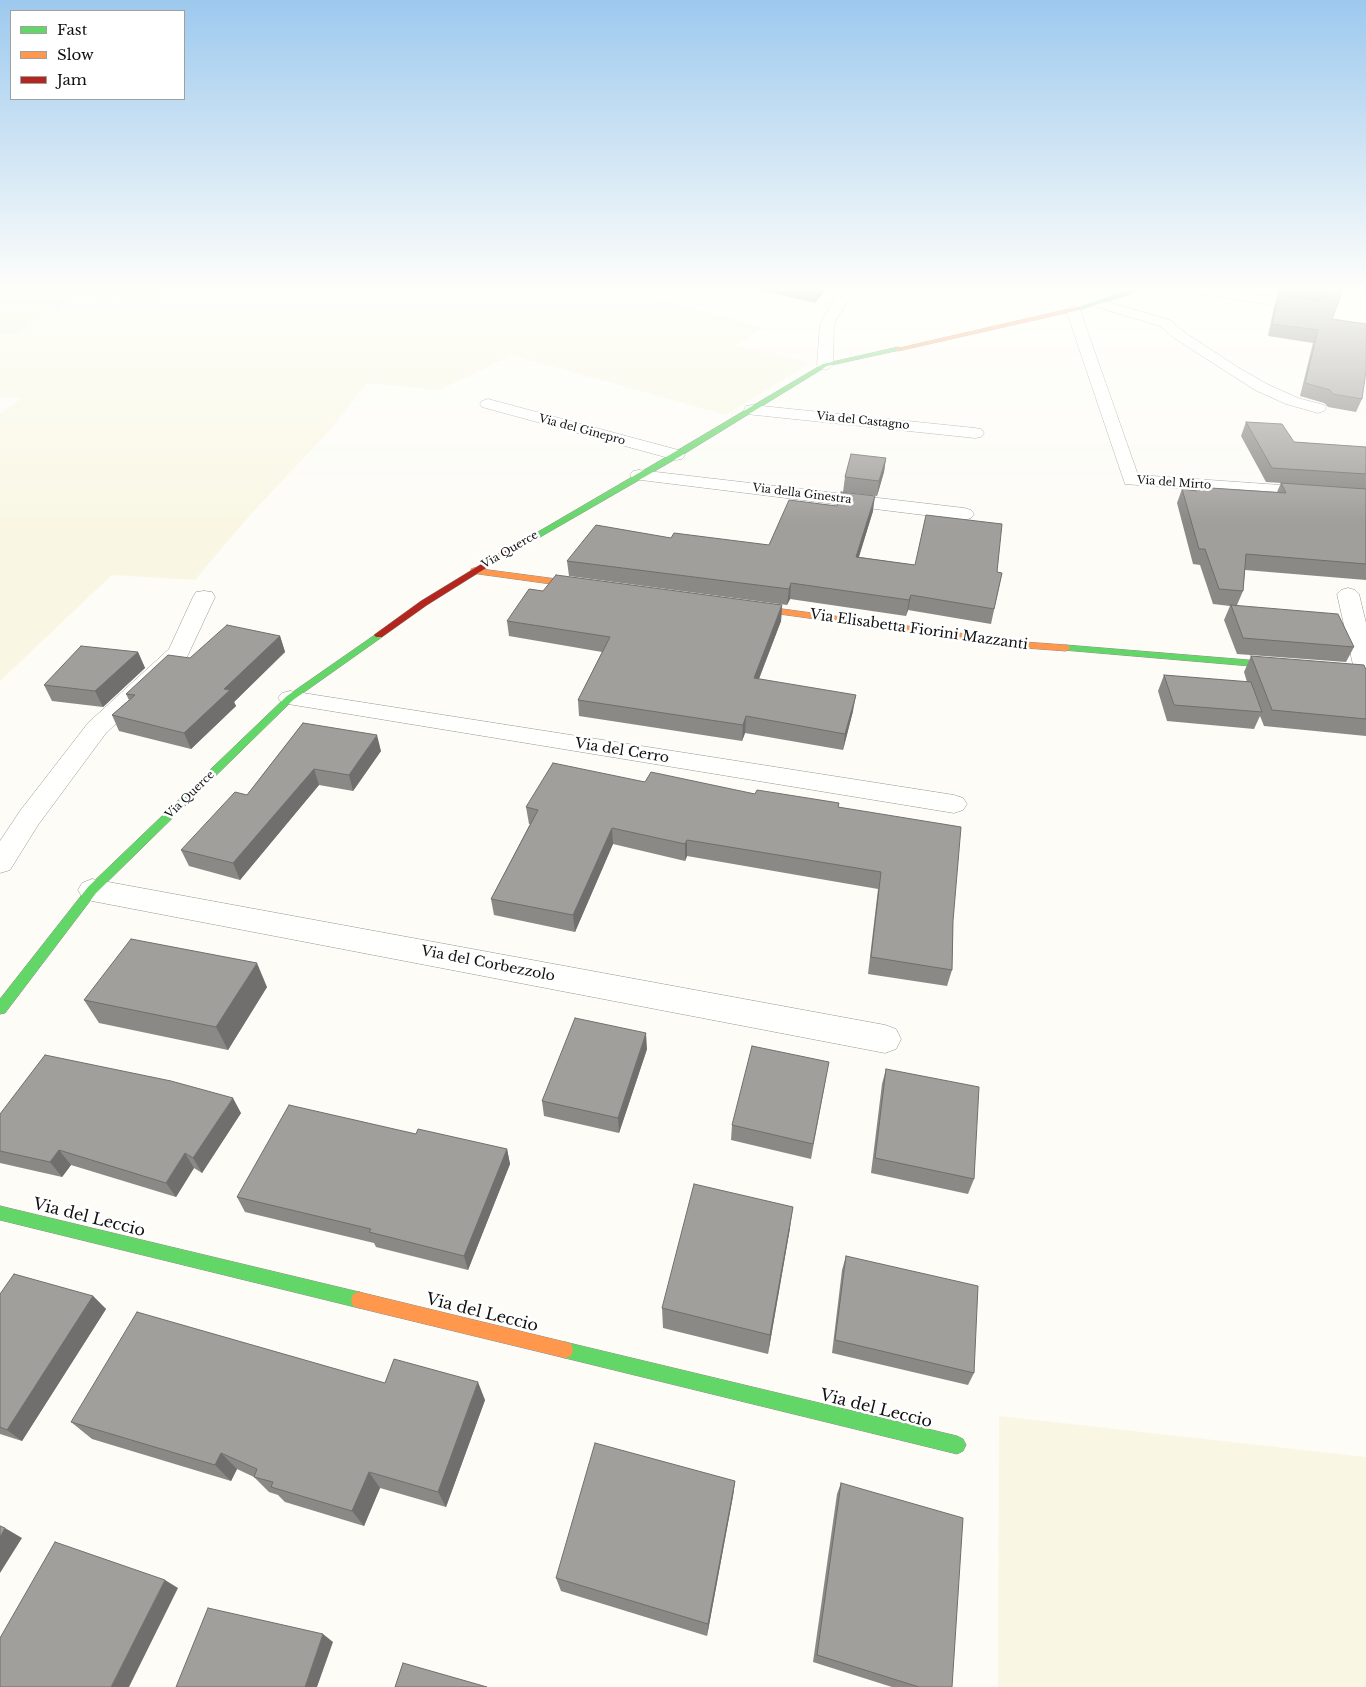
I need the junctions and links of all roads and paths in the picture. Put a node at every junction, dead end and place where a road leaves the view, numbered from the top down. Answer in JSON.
{"nodes":[{"id":1,"x":824,"y":366,"type":"edge"},
{"id":2,"x":1092,"y":366,"type":"edge"},
{"id":3,"x":1227,"y":366,"type":"edge"},
{"id":4,"x":488,"y":404,"type":"dead end"},
{"id":5,"x":1318,"y":408,"type":"dead end"},
{"id":6,"x":752,"y":410,"type":"junction"},
{"id":7,"x":975,"y":433,"type":"dead end"},
{"id":8,"x":676,"y":455,"type":"junction"},
{"id":9,"x":639,"y":475,"type":"junction"},
{"id":10,"x":1366,"y":497,"type":"edge"},
{"id":11,"x":964,"y":514,"type":"dead end"},
{"id":12,"x":474,"y":571,"type":"junction"},
{"id":13,"x":602,"y":588,"type":"edge"},
{"id":14,"x":1348,"y":594,"type":"dead end"},
{"id":15,"x":204,"y":597,"type":"dead end"},
{"id":16,"x":730,"y":605,"type":"edge"},
{"id":17,"x":1298,"y":667,"type":"edge"},
{"id":18,"x":1363,"y":672,"type":"edge"},
{"id":19,"x":290,"y":698,"type":"junction"},
{"id":20,"x":954,"y":804,"type":"dead end"},
{"id":21,"x":0,"y":863,"type":"edge"},
{"id":22,"x":92,"y":890,"type":"junction"},
{"id":23,"x":0,"y":1009,"type":"edge"},
{"id":24,"x":885,"y":1039,"type":"dead end"},
{"id":25,"x":0,"y":1213,"type":"edge"},
{"id":26,"x":957,"y":1445,"type":"dead end"}],
"edges":[{"from":1,"to":6,"type":"street","name":"Via Querce"},
{"from":2,"to":10,"type":"street","name":"Via del Mirto"},
{"from":3,"to":5,"type":"street"},
{"from":4,"to":8,"type":"street","name":"Via del Ginepro"},
{"from":6,"to":7,"type":"street","name":"Via del Castagno"},
{"from":6,"to":8,"type":"street","name":"Via Querce"},
{"from":8,"to":9,"type":"street","name":"Via Querce"},
{"from":9,"to":11,"type":"street","name":"Via della Ginestra"},
{"from":9,"to":12,"type":"street","name":"Via Querce"},
{"from":12,"to":13,"type":"street"},
{"from":12,"to":19,"type":"street","name":"Via Querce"},
{"from":14,"to":18,"type":"street"},
{"from":15,"to":21,"type":"street"},
{"from":16,"to":17,"type":"street","name":"Via Elisabetta Fiorini Mazzanti"},
{"from":19,"to":20,"type":"street","name":"Via del Cerro"},
{"from":19,"to":22,"type":"street","name":"Via Querce"},
{"from":22,"to":23,"type":"street","name":"Via Querce"},
{"from":22,"to":24,"type":"street","name":"Via del Corbezzolo"},
{"from":25,"to":26,"type":"street","name":"Via del Leccio"}]}
